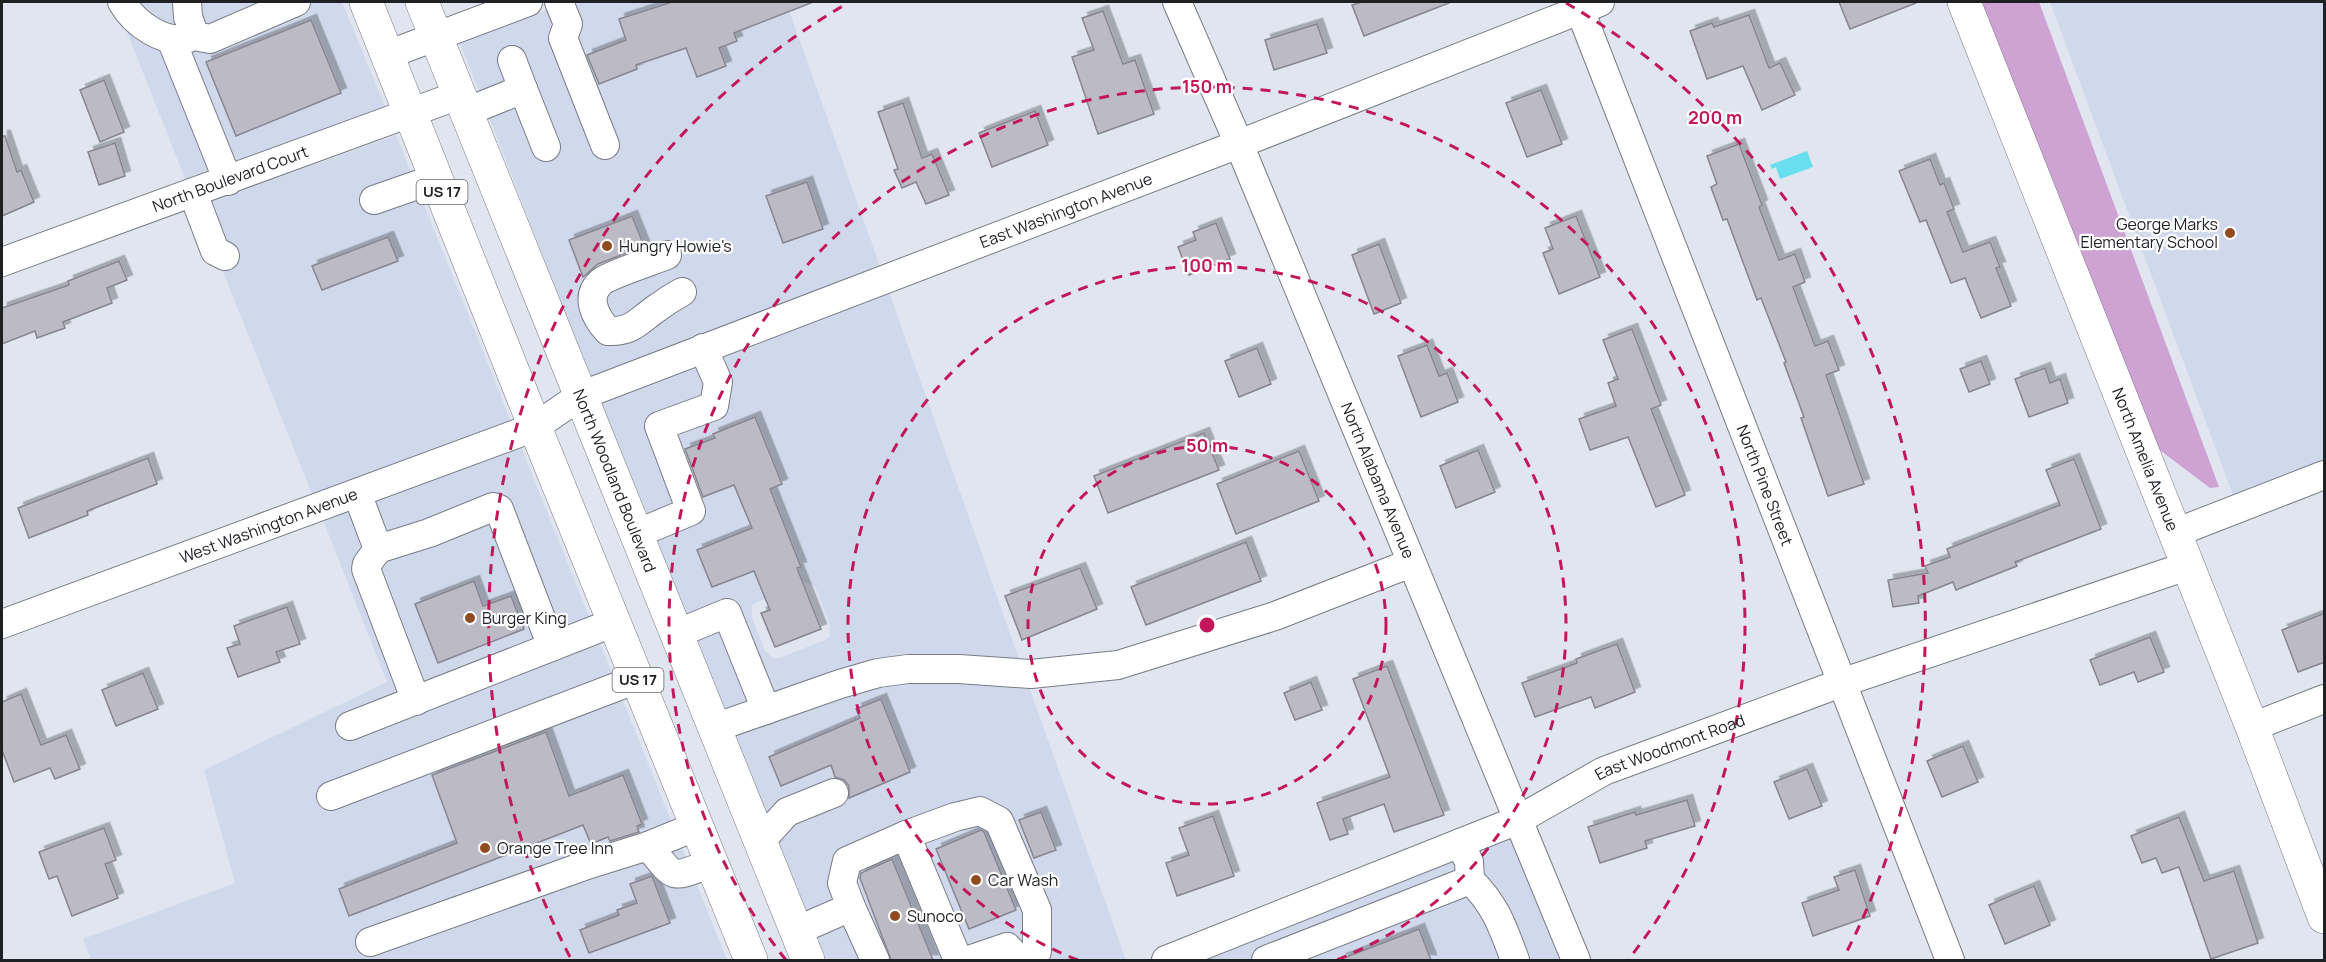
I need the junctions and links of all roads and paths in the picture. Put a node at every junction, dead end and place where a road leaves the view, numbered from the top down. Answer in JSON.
{"nodes":[{"id":1,"x":122,"y":2,"type":"edge"},
{"id":2,"x":187,"y":2,"type":"edge"},
{"id":3,"x":296,"y":2,"type":"edge"},
{"id":4,"x":366,"y":2,"type":"edge"},
{"id":5,"x":422,"y":2,"type":"edge"},
{"id":6,"x":528,"y":2,"type":"edge"},
{"id":7,"x":559,"y":2,"type":"edge"},
{"id":8,"x":1177,"y":2,"type":"edge"},
{"id":9,"x":1964,"y":2,"type":"edge"},
{"id":10,"x":1590,"y":6,"type":"edge"},
{"id":11,"x":183,"y":37,"type":"junction"},
{"id":12,"x":436,"y":37,"type":"junction"},
{"id":13,"x":387,"y":55,"type":"junction"},
{"id":14,"x":512,"y":60,"type":"dead end"},
{"id":15,"x":523,"y":89,"type":"junction"},
{"id":16,"x":463,"y":103,"type":"junction"},
{"id":17,"x":411,"y":114,"type":"junction"},
{"id":18,"x":1239,"y":144,"type":"junction"},
{"id":19,"x":605,"y":146,"type":"dead end"},
{"id":20,"x":546,"y":147,"type":"dead end"},
{"id":21,"x":436,"y":178,"type":"junction"},
{"id":22,"x":228,"y":181,"type":"junction"},
{"id":23,"x":193,"y":193,"type":"junction"},
{"id":24,"x":374,"y":200,"type":"dead end"},
{"id":25,"x":667,"y":255,"type":"dead end"},
{"id":26,"x":225,"y":256,"type":"dead end"},
{"id":27,"x":2,"y":262,"type":"edge"},
{"id":28,"x":681,"y":292,"type":"dead end"},
{"id":29,"x":703,"y":348,"type":"junction"},
{"id":30,"x":580,"y":396,"type":"junction"},
{"id":31,"x":535,"y":427,"type":"junction"},
{"id":32,"x":2325,"y":475,"type":"edge"},
{"id":33,"x":357,"y":493,"type":"junction"},
{"id":34,"x":2175,"y":533,"type":"junction"},
{"id":35,"x":636,"y":534,"type":"junction"},
{"id":36,"x":372,"y":557,"type":"junction"},
{"id":37,"x":1411,"y":562,"type":"junction"},
{"id":38,"x":2187,"y":566,"type":"junction"},
{"id":39,"x":615,"y":622,"type":"junction"},
{"id":40,"x":2,"y":624,"type":"edge"},
{"id":41,"x":676,"y":634,"type":"junction"},
{"id":42,"x":552,"y":647,"type":"junction"},
{"id":43,"x":637,"y":679,"type":"junction"},
{"id":44,"x":1841,"y":683,"type":"junction"},
{"id":45,"x":2325,"y":699,"type":"edge"},
{"id":46,"x":416,"y":701,"type":"junction"},
{"id":47,"x":766,"y":710,"type":"junction"},
{"id":48,"x":350,"y":726,"type":"dead end"},
{"id":49,"x":2252,"y":727,"type":"junction"},
{"id":50,"x":714,"y":728,"type":"junction"},
{"id":51,"x":834,"y":793,"type":"dead end"},
{"id":52,"x":331,"y":796,"type":"dead end"},
{"id":53,"x":1518,"y":820,"type":"junction"},
{"id":54,"x":697,"y":826,"type":"junction"},
{"id":55,"x":906,"y":835,"type":"junction"},
{"id":56,"x":760,"y":842,"type":"junction"},
{"id":57,"x":1460,"y":843,"type":"junction"},
{"id":58,"x":648,"y":846,"type":"junction"},
{"id":59,"x":712,"y":864,"type":"junction"},
{"id":60,"x":1470,"y":880,"type":"junction"},
{"id":61,"x":851,"y":907,"type":"junction"},
{"id":62,"x":2325,"y":917,"type":"edge"},
{"id":63,"x":370,"y":942,"type":"dead end"},
{"id":64,"x":802,"y":946,"type":"edge"},
{"id":65,"x":751,"y":960,"type":"edge"},
{"id":66,"x":874,"y":960,"type":"edge"},
{"id":67,"x":958,"y":960,"type":"edge"},
{"id":68,"x":969,"y":960,"type":"edge"},
{"id":69,"x":1019,"y":960,"type":"edge"},
{"id":70,"x":1034,"y":960,"type":"edge"},
{"id":71,"x":1166,"y":960,"type":"edge"},
{"id":72,"x":1266,"y":960,"type":"edge"},
{"id":73,"x":1515,"y":960,"type":"edge"},
{"id":74,"x":1576,"y":960,"type":"edge"},
{"id":75,"x":1950,"y":960,"type":"edge"}],
"edges":[{"from":1,"to":11,"type":"street"},
{"from":2,"to":11,"type":"street"},
{"from":3,"to":11,"type":"street"},
{"from":4,"to":13,"type":"main road","number":"US 17"},
{"from":5,"to":12,"type":"main road","name":"North Woodland Boulevard","number":"US 17"},
{"from":6,"to":12,"type":"street"},
{"from":7,"to":19,"type":"street"},
{"from":8,"to":18,"type":"street","name":"North Alabama Avenue"},
{"from":9,"to":34,"type":"main road","name":"North Amelia Avenue"},
{"from":10,"to":18,"type":"street","name":"East Washington Avenue"},
{"from":10,"to":44,"type":"street","name":"North Pine Street"},
{"from":11,"to":22,"type":"street"},
{"from":12,"to":13,"type":"street"},
{"from":12,"to":16,"type":"main road","name":"North Woodland Boulevard","number":"US 17"},
{"from":13,"to":17,"type":"main road","number":"US 17"},
{"from":14,"to":15,"type":"street"},
{"from":15,"to":16,"type":"street","name":"North Boulevard Court"},
{"from":15,"to":20,"type":"street"},
{"from":16,"to":17,"type":"street","name":"North Boulevard Court"},
{"from":16,"to":30,"type":"main road","name":"North Woodland Boulevard","number":"US 17"},
{"from":17,"to":21,"type":"main road","number":"US 17"},
{"from":17,"to":22,"type":"street","name":"North Boulevard Court"},
{"from":18,"to":29,"type":"street","name":"East Washington Avenue"},
{"from":18,"to":37,"type":"street","name":"North Alabama Avenue"},
{"from":21,"to":24,"type":"street"},
{"from":21,"to":31,"type":"main road","number":"US 17"},
{"from":22,"to":23,"type":"street","name":"North Boulevard Court"},
{"from":23,"to":26,"type":"street"},
{"from":23,"to":27,"type":"street","name":"North Boulevard Court"},
{"from":25,"to":28,"type":"street"},
{"from":29,"to":30,"type":"street","name":"East Washington Avenue"},
{"from":29,"to":35,"type":"street"},
{"from":30,"to":31,"type":"street","name":"East Washington Avenue"},
{"from":30,"to":35,"type":"main road","name":"North Woodland Boulevard","number":"US 17"},
{"from":31,"to":33,"type":"street","name":"West Washington Avenue"},
{"from":31,"to":39,"type":"main road","number":"US 17"},
{"from":32,"to":34,"type":"street"},
{"from":33,"to":36,"type":"street"},
{"from":33,"to":40,"type":"street","name":"West Washington Avenue"},
{"from":34,"to":38,"type":"main road","name":"North Amelia Avenue"},
{"from":35,"to":41,"type":"main road","name":"North Woodland Boulevard","number":"US 17"},
{"from":36,"to":42,"type":"street"},
{"from":36,"to":46,"type":"street"},
{"from":37,"to":47,"type":"street"},
{"from":37,"to":53,"type":"street","name":"North Alabama Avenue"},
{"from":38,"to":44,"type":"street","name":"East Woodmont Road"},
{"from":38,"to":49,"type":"main road","name":"North Amelia Avenue"},
{"from":39,"to":42,"type":"street"},
{"from":39,"to":43,"type":"main road","number":"US 17"},
{"from":41,"to":47,"type":"street"},
{"from":41,"to":50,"type":"main road","name":"North Woodland Boulevard","number":"US 17"},
{"from":42,"to":46,"type":"street"},
{"from":43,"to":52,"type":"street"},
{"from":43,"to":54,"type":"main road","number":"US 17"},
{"from":44,"to":53,"type":"street","name":"East Woodmont Road"},
{"from":44,"to":75,"type":"street","name":"North Pine Street"},
{"from":45,"to":49,"type":"street"},
{"from":46,"to":48,"type":"street"},
{"from":47,"to":50,"type":"street"},
{"from":49,"to":62,"type":"main road","name":"North Amelia Avenue"},
{"from":50,"to":56,"type":"main road","name":"North Woodland Boulevard","number":"US 17"},
{"from":51,"to":56,"type":"street"},
{"from":53,"to":57,"type":"street","name":"East Woodmont Road"},
{"from":53,"to":74,"type":"street","name":"North Alabama Avenue"},
{"from":54,"to":58,"type":"street"},
{"from":54,"to":59,"type":"main road","number":"US 17"},
{"from":55,"to":61,"type":"street"},
{"from":55,"to":67,"type":"street"},
{"from":55,"to":70,"type":"street"},
{"from":56,"to":64,"type":"main road","name":"North Woodland Boulevard","number":"US 17"},
{"from":57,"to":60,"type":"street"},
{"from":57,"to":71,"type":"street","name":"East Woodmont Road"},
{"from":58,"to":59,"type":"street"},
{"from":58,"to":63,"type":"street"},
{"from":59,"to":65,"type":"main road","number":"US 17"},
{"from":60,"to":72,"type":"street"},
{"from":60,"to":73,"type":"street"},
{"from":61,"to":64,"type":"street"},
{"from":61,"to":66,"type":"street"},
{"from":68,"to":69,"type":"street"}]}
